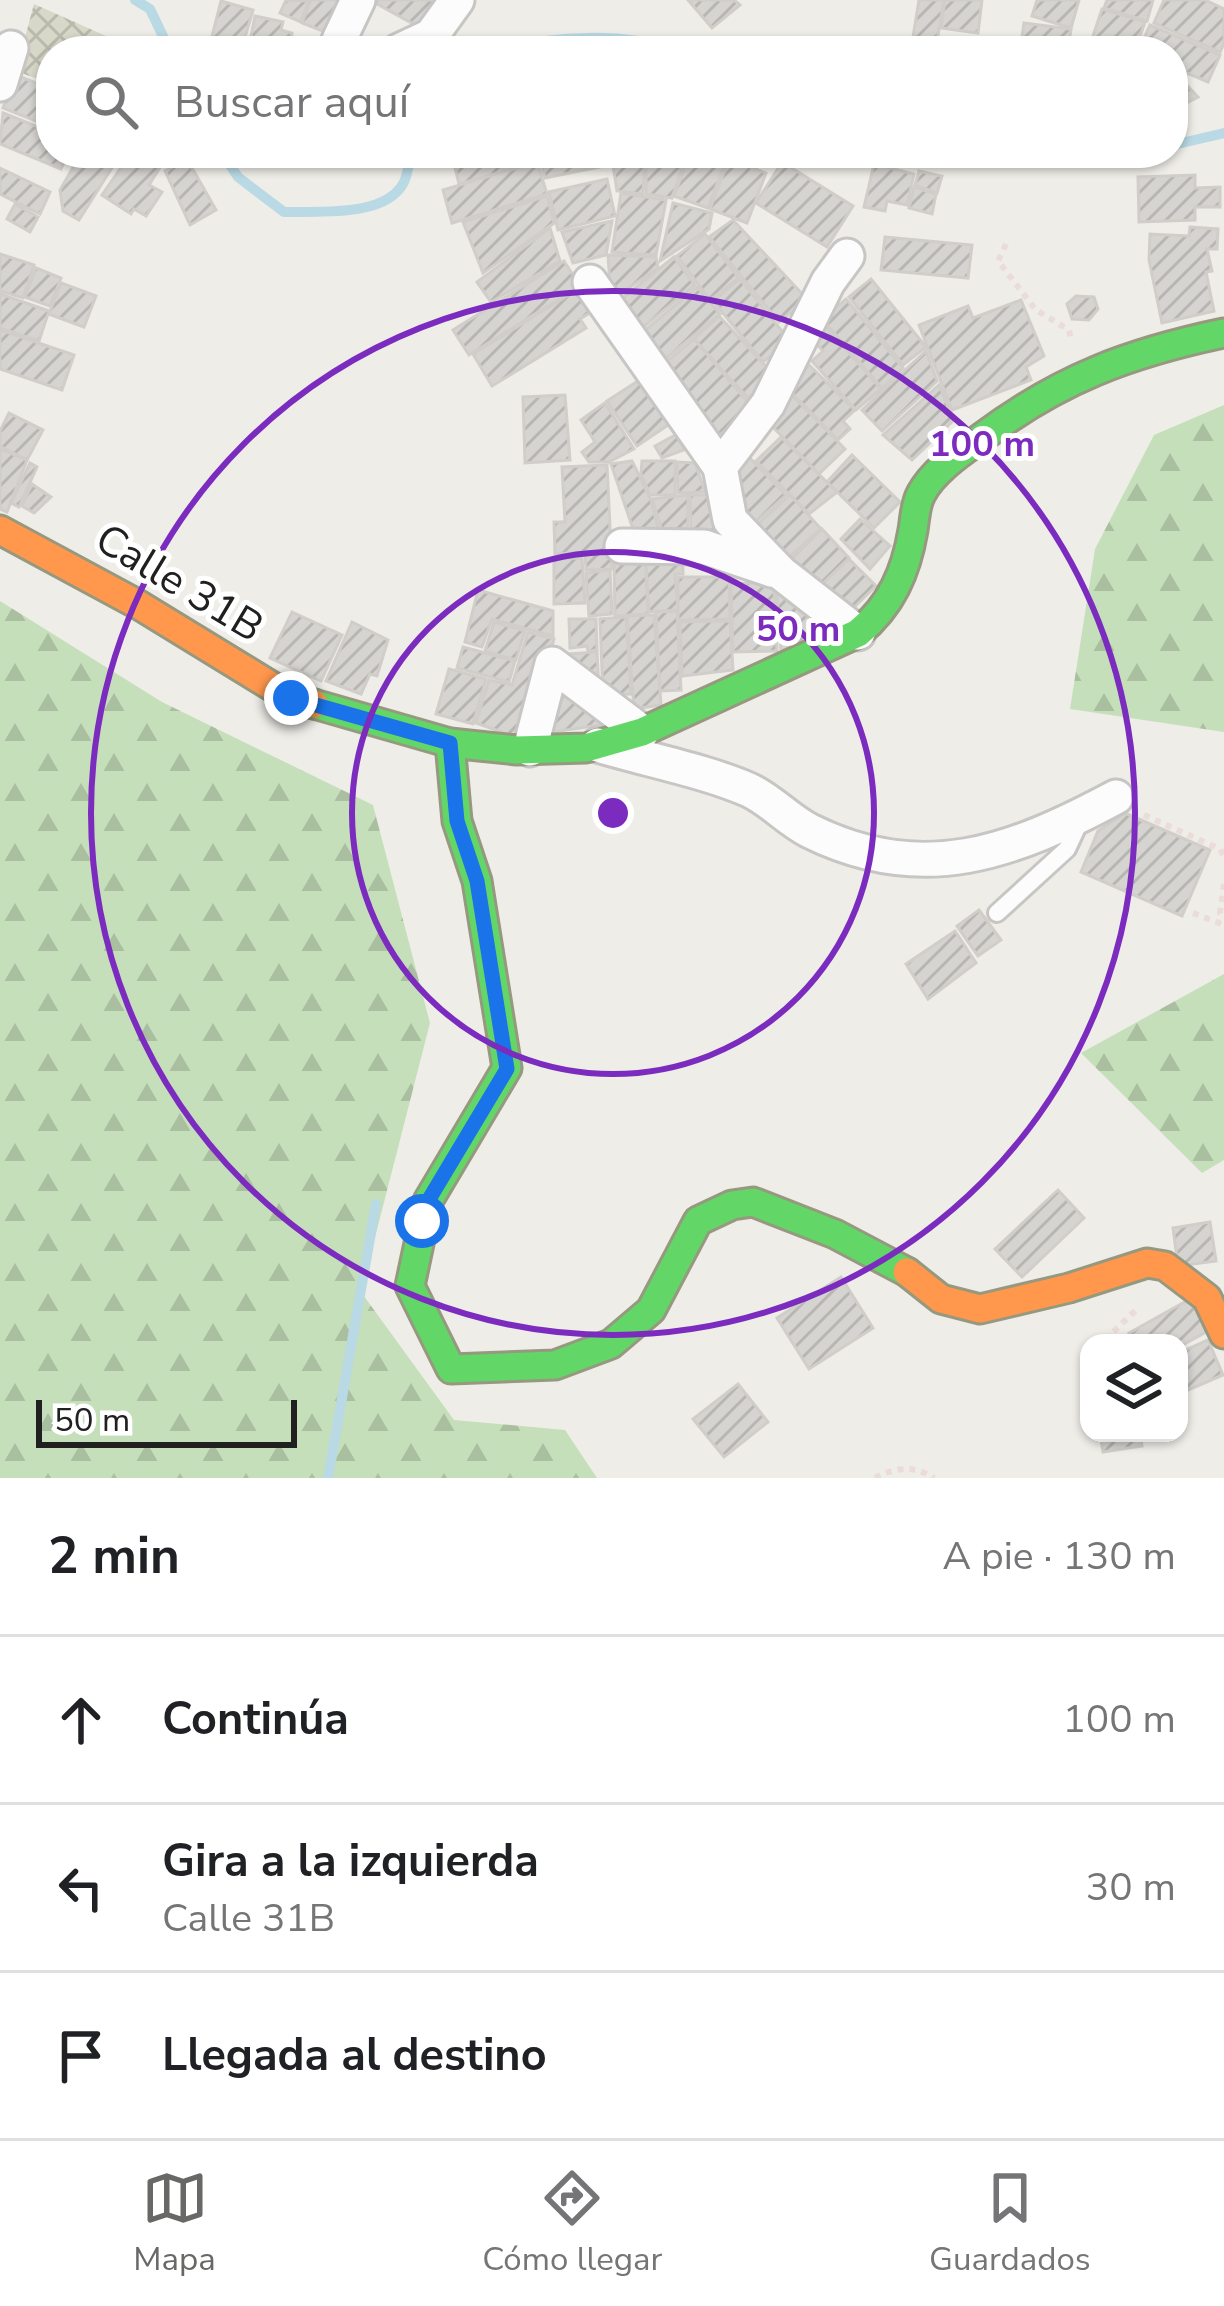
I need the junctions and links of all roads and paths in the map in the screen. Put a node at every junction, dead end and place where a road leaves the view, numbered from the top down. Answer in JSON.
{"nodes":[{"id":1,"x":358,"y":0,"type":"edge"},
{"id":2,"x":457,"y":0,"type":"edge"},
{"id":3,"x":341,"y":36,"type":"edge"},
{"id":4,"x":430,"y":36,"type":"edge"},
{"id":5,"x":11,"y":48,"type":"dead end"},
{"id":6,"x":0,"y":84,"type":"edge"},
{"id":7,"x":1006,"y":244,"type":"dead end"},
{"id":8,"x":847,"y":256,"type":"dead end"},
{"id":9,"x":590,"y":282,"type":"dead end"},
{"id":10,"x":1224,"y":333,"type":"edge"},
{"id":11,"x":1079,"y":375,"type":"junction"},
{"id":12,"x":720,"y":467,"type":"junction"},
{"id":13,"x":0,"y":530,"type":"edge"},
{"id":14,"x":622,"y":546,"type":"dead end"},
{"id":15,"x":781,"y":573,"type":"junction"},
{"id":16,"x":858,"y":633,"type":"junction"},
{"id":17,"x":642,"y":733,"type":"junction"},
{"id":18,"x":450,"y":743,"type":"junction"},
{"id":19,"x":596,"y":745,"type":"junction"},
{"id":20,"x":530,"y":749,"type":"junction"},
{"id":21,"x":1116,"y":796,"type":"joint"},
{"id":22,"x":1083,"y":814,"type":"junction"},
{"id":23,"x":1224,"y":857,"type":"edge"},
{"id":24,"x":1224,"y":884,"type":"edge"},
{"id":25,"x":997,"y":913,"type":"dead end"},
{"id":26,"x":1193,"y":913,"type":"dead end"},
{"id":27,"x":1224,"y":916,"type":"edge"},
{"id":28,"x":1224,"y":926,"type":"edge"},
{"id":29,"x":1224,"y":1334,"type":"edge"},
{"id":30,"x":875,"y":1478,"type":"edge"},
{"id":31,"x":934,"y":1478,"type":"edge"}],
"edges":[{"from":1,"to":3,"type":"street"},
{"from":2,"to":4,"type":"street"},
{"from":5,"to":6,"type":"street"},
{"from":7,"to":11,"type":"path"},
{"from":8,"to":12,"type":"street"},
{"from":9,"to":12,"type":"street"},
{"from":10,"to":11,"type":"street","name":"Calle 31B"},
{"from":11,"to":16,"type":"street","name":"Calle 31B"},
{"from":12,"to":15,"type":"street"},
{"from":13,"to":18,"type":"street","name":"Calle 31B"},
{"from":14,"to":15,"type":"street"},
{"from":15,"to":16,"type":"street"},
{"from":16,"to":17,"type":"street","name":"Calle 31B"},
{"from":17,"to":19,"type":"street","name":"Calle 31B"},
{"from":17,"to":20,"type":"street"},
{"from":18,"to":20,"type":"street","name":"Calle 31B"},
{"from":18,"to":29,"type":"street"},
{"from":19,"to":20,"type":"street","name":"Calle 31B"},
{"from":19,"to":22,"type":"street"},
{"from":21,"to":22,"type":"street"},
{"from":21,"to":23,"type":"path"},
{"from":22,"to":25,"type":"lane"},
{"from":24,"to":27,"type":"path"},
{"from":26,"to":28,"type":"path"},
{"from":30,"to":31,"type":"path"}]}
